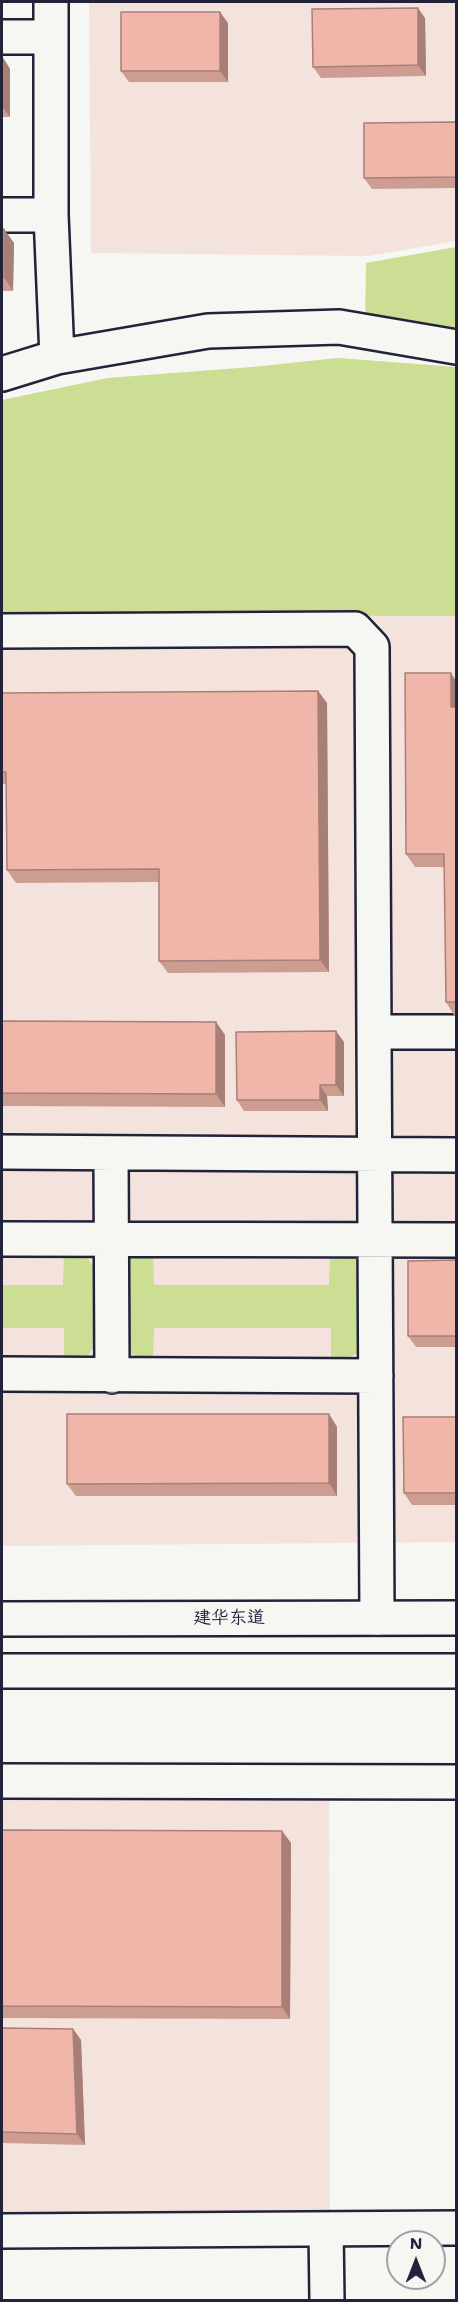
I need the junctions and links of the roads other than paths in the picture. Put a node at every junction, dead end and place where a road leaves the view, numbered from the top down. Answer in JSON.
{"nodes":[{"id":1,"x":51,"y":2,"type":"edge"},
{"id":2,"x":2,"y":37,"type":"edge"},
{"id":3,"x":51,"y":37,"type":"junction"},
{"id":4,"x":51,"y":214,"type":"junction"},
{"id":5,"x":2,"y":215,"type":"edge"},
{"id":6,"x":456,"y":347,"type":"edge"},
{"id":7,"x":57,"y":357,"type":"junction"},
{"id":8,"x":2,"y":374,"type":"edge"},
{"id":9,"x":2,"y":631,"type":"edge"},
{"id":10,"x":374,"y":1032,"type":"junction"},
{"id":11,"x":456,"y":1032,"type":"edge"},
{"id":12,"x":2,"y":1152,"type":"edge"},
{"id":13,"x":111,"y":1153,"type":"junction"},
{"id":14,"x":456,"y":1155,"type":"edge"},
{"id":15,"x":2,"y":1239,"type":"edge"},
{"id":16,"x":456,"y":1240,"type":"edge"},
{"id":17,"x":2,"y":1374,"type":"edge"},
{"id":18,"x":112,"y":1376,"type":"junction"},
{"id":19,"x":376,"y":1376,"type":"junction"},
{"id":20,"x":2,"y":1602,"type":"edge"},
{"id":21,"x":80,"y":1618,"type":"junction"},
{"id":22,"x":377,"y":1618,"type":"junction"},
{"id":23,"x":456,"y":1618,"type":"edge"},
{"id":24,"x":2,"y":1619,"type":"edge"},
{"id":25,"x":81,"y":1670,"type":"junction"},
{"id":26,"x":2,"y":1671,"type":"edge"},
{"id":27,"x":456,"y":1671,"type":"edge"},
{"id":28,"x":2,"y":1690,"type":"edge"},
{"id":29,"x":2,"y":1781,"type":"edge"},
{"id":30,"x":456,"y":1782,"type":"edge"},
{"id":31,"x":456,"y":2228,"type":"edge"},
{"id":32,"x":326,"y":2229,"type":"junction"},
{"id":33,"x":2,"y":2231,"type":"edge"},
{"id":34,"x":327,"y":2301,"type":"edge"}],
"edges":[{"from":1,"to":3,"type":"main road"},
{"from":2,"to":3,"type":"main road"},
{"from":3,"to":4,"type":"main road"},
{"from":4,"to":5,"type":"main road"},
{"from":4,"to":7,"type":"main road"},
{"from":6,"to":7,"type":"main road"},
{"from":7,"to":8,"type":"main road"},
{"from":9,"to":10,"type":"main road"},
{"from":10,"to":11,"type":"main road"},
{"from":10,"to":19,"type":"main road"},
{"from":12,"to":13,"type":"main road"},
{"from":13,"to":14,"type":"main road"},
{"from":13,"to":18,"type":"main road"},
{"from":15,"to":16,"type":"main road"},
{"from":17,"to":18,"type":"main road"},
{"from":18,"to":19,"type":"main road"},
{"from":19,"to":22,"type":"main road"},
{"from":20,"to":21,"type":"main road"},
{"from":21,"to":22,"type":"main road","name":"建华东道"},
{"from":21,"to":24,"type":"main road","name":"建华东道"},
{"from":22,"to":23,"type":"main road","name":"建华东道"},
{"from":25,"to":26,"type":"main road"},
{"from":25,"to":27,"type":"main road"},
{"from":25,"to":28,"type":"main road"},
{"from":29,"to":30,"type":"main road"},
{"from":31,"to":32,"type":"main road"},
{"from":32,"to":33,"type":"main road"},
{"from":32,"to":34,"type":"main road"}]}
